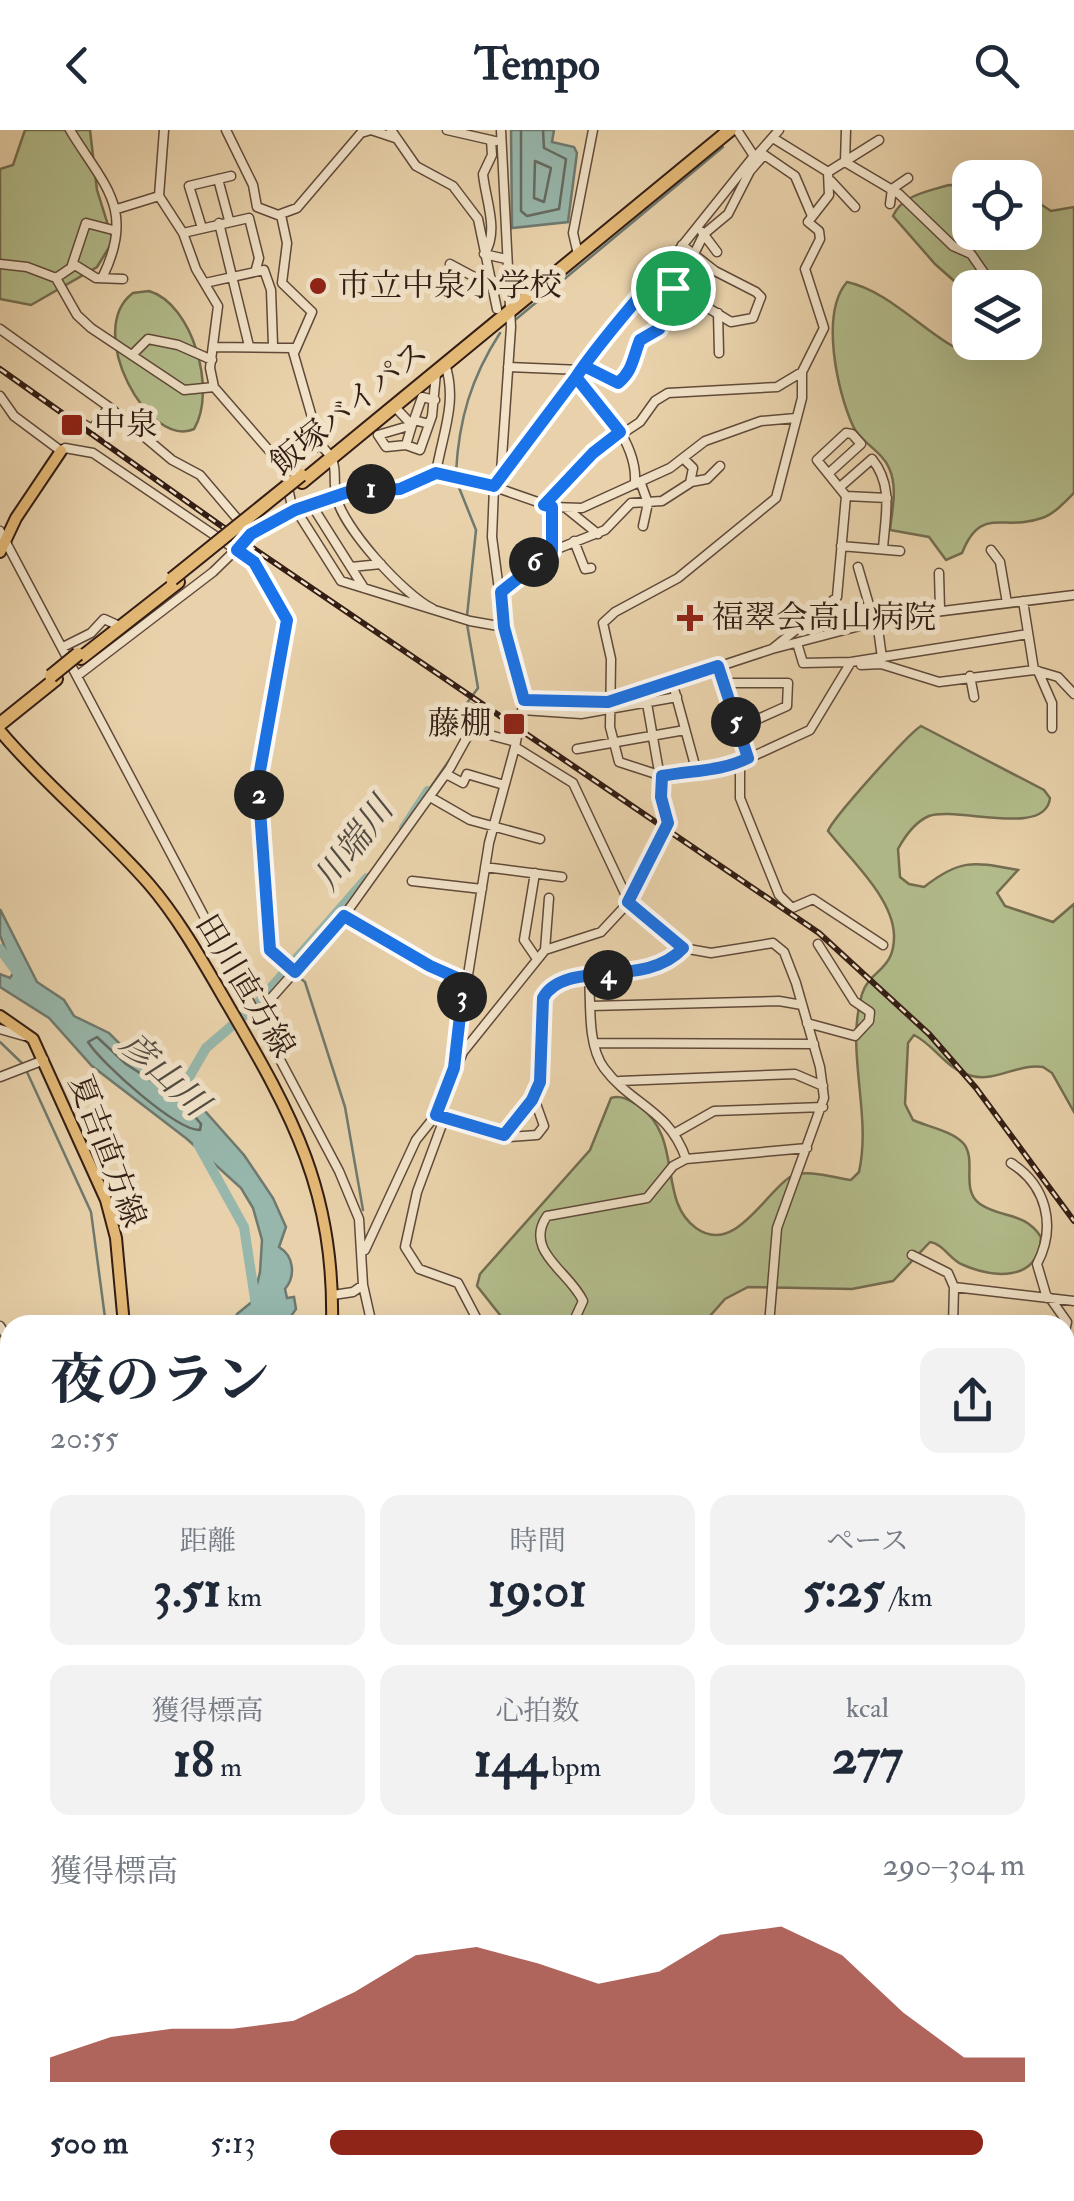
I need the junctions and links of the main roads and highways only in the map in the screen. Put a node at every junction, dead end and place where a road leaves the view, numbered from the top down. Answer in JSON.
{"nodes":[{"id":1,"x":720,"y":130,"type":"edge"},
{"id":2,"x":733,"y":130,"type":"edge"},
{"id":3,"x":505,"y":310,"type":"junction"},
{"id":4,"x":61,"y":451,"type":"road end"},
{"id":5,"x":326,"y":451,"type":"junction"},
{"id":6,"x":2,"y":535,"type":"edge"},
{"id":7,"x":0,"y":552,"type":"edge"},
{"id":8,"x":178,"y":584,"type":"junction"},
{"id":9,"x":80,"y":656,"type":"junction"},
{"id":10,"x":54,"y":678,"type":"junction"},
{"id":11,"x":0,"y":715,"type":"edge"},
{"id":12,"x":0,"y":728,"type":"edge"},
{"id":13,"x":0,"y":1016,"type":"edge"},
{"id":14,"x":123,"y":1315,"type":"edge"},
{"id":15,"x":332,"y":1315,"type":"edge"}],
"edges":[{"from":1,"to":3,"type":"highway"},
{"from":2,"to":3,"type":"highway","name":"飯塚バイパス"},
{"from":3,"to":5,"type":"highway"},
{"from":3,"to":5,"type":"highway","name":"飯塚バイパス"},
{"from":4,"to":6,"type":"main road"},
{"from":5,"to":8,"type":"highway","bridge":true},
{"from":6,"to":7,"type":"main road"},
{"from":8,"to":9,"type":"highway"},
{"from":8,"to":9,"type":"highway"},
{"from":9,"to":10,"type":"highway","bridge":true},
{"from":10,"to":11,"type":"highway"},
{"from":10,"to":12,"type":"highway"},
{"from":12,"to":15,"type":"main road","name":"田川直方線"},
{"from":13,"to":14,"type":"main road","name":"夏吉直方線"}]}
